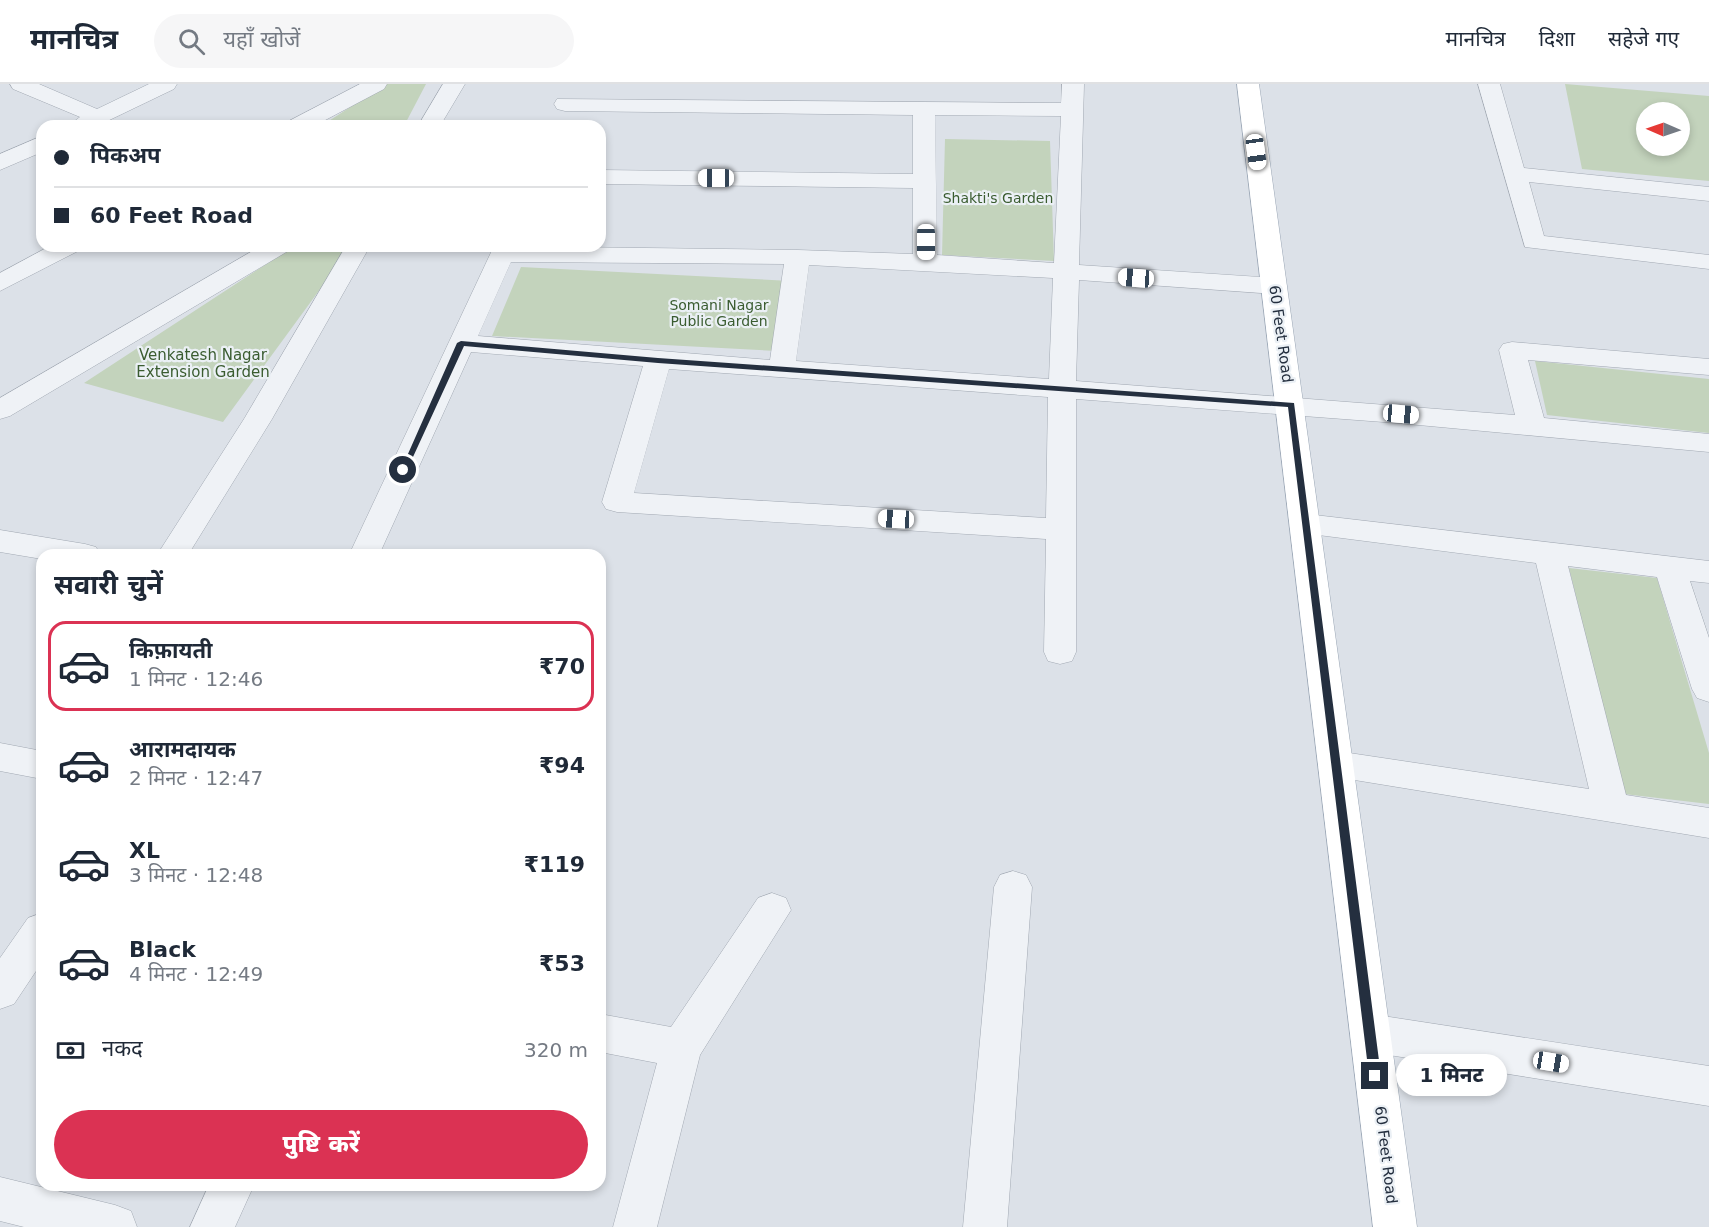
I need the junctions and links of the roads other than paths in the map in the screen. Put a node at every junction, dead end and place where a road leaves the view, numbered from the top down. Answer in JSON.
{"nodes":[{"id":1,"x":21,"y":84,"type":"edge"},
{"id":2,"x":166,"y":84,"type":"edge"},
{"id":3,"x":376,"y":84,"type":"edge"},
{"id":4,"x":454,"y":84,"type":"edge"},
{"id":5,"x":573,"y":84,"type":"edge"},
{"id":6,"x":1248,"y":84,"type":"edge"},
{"id":7,"x":1489,"y":84,"type":"edge"},
{"id":8,"x":1073,"y":97,"type":"edge"},
{"id":9,"x":565,"y":104,"type":"junction"},
{"id":10,"x":924,"y":107,"type":"junction"},
{"id":11,"x":85,"y":120,"type":"edge"},
{"id":12,"x":93,"y":120,"type":"edge"},
{"id":13,"x":308,"y":120,"type":"edge"},
{"id":14,"x":433,"y":120,"type":"edge"},
{"id":15,"x":558,"y":120,"type":"edge"},
{"id":16,"x":36,"y":146,"type":"edge"},
{"id":17,"x":0,"y":163,"type":"edge"},
{"id":18,"x":1514,"y":174,"type":"junction"},
{"id":19,"x":606,"y":177,"type":"edge"},
{"id":20,"x":926,"y":181,"type":"junction"},
{"id":21,"x":1709,"y":194,"type":"edge"},
{"id":22,"x":58,"y":252,"type":"edge"},
{"id":23,"x":269,"y":252,"type":"edge"},
{"id":24,"x":355,"y":252,"type":"edge"},
{"id":25,"x":503,"y":252,"type":"edge"},
{"id":26,"x":588,"y":252,"type":"edge"},
{"id":27,"x":798,"y":257,"type":"junction"},
{"id":28,"x":926,"y":262,"type":"junction"},
{"id":29,"x":1709,"y":262,"type":"edge"},
{"id":30,"x":1067,"y":273,"type":"junction"},
{"id":31,"x":0,"y":283,"type":"edge"},
{"id":32,"x":1274,"y":286,"type":"junction"},
{"id":33,"x":461,"y":343,"type":"junction"},
{"id":34,"x":658,"y":361,"type":"junction"},
{"id":35,"x":1709,"y":367,"type":"edge"},
{"id":36,"x":782,"y":368,"type":"junction"},
{"id":37,"x":1062,"y":390,"type":"junction"},
{"id":38,"x":1291,"y":405,"type":"junction"},
{"id":39,"x":0,"y":410,"type":"edge"},
{"id":40,"x":1532,"y":425,"type":"junction"},
{"id":41,"x":1709,"y":443,"type":"edge"},
{"id":42,"x":1306,"y":525,"type":"junction"},
{"id":43,"x":1059,"y":529,"type":"junction"},
{"id":44,"x":0,"y":541,"type":"edge"},
{"id":45,"x":49,"y":549,"type":"edge"},
{"id":46,"x":176,"y":549,"type":"edge"},
{"id":47,"x":367,"y":549,"type":"edge"},
{"id":48,"x":1549,"y":554,"type":"junction"},
{"id":49,"x":1670,"y":568,"type":"junction"},
{"id":50,"x":1709,"y":572,"type":"edge"},
{"id":51,"x":1060,"y":652,"type":"dead end"},
{"id":52,"x":1709,"y":689,"type":"edge"},
{"id":53,"x":0,"y":757,"type":"edge"},
{"id":54,"x":36,"y":764,"type":"edge"},
{"id":55,"x":1336,"y":765,"type":"junction"},
{"id":56,"x":1611,"y":808,"type":"junction"},
{"id":57,"x":1709,"y":824,"type":"edge"},
{"id":58,"x":1013,"y":887,"type":"dead end"},
{"id":59,"x":772,"y":910,"type":"dead end"},
{"id":60,"x":36,"y":939,"type":"edge"},
{"id":61,"x":0,"y":991,"type":"edge"},
{"id":62,"x":1370,"y":1033,"type":"junction"},
{"id":63,"x":606,"y":1034,"type":"edge"},
{"id":64,"x":681,"y":1048,"type":"junction"},
{"id":65,"x":1709,"y":1086,"type":"edge"},
{"id":66,"x":229,"y":1191,"type":"edge"},
{"id":67,"x":0,"y":1199,"type":"edge"},
{"id":68,"x":115,"y":1227,"type":"edge"},
{"id":69,"x":212,"y":1227,"type":"edge"},
{"id":70,"x":635,"y":1227,"type":"edge"},
{"id":71,"x":985,"y":1227,"type":"edge"},
{"id":72,"x":1395,"y":1227,"type":"edge"}],
"edges":[{"from":1,"to":11,"type":"street"},
{"from":2,"to":12,"type":"street"},
{"from":3,"to":13,"type":"street"},
{"from":4,"to":14,"type":"street"},
{"from":5,"to":9,"type":"street"},
{"from":6,"to":32,"type":"main road","name":"60 Feet Road"},
{"from":7,"to":18,"type":"street"},
{"from":8,"to":10,"type":"street"},
{"from":8,"to":30,"type":"street"},
{"from":9,"to":10,"type":"street"},
{"from":9,"to":15,"type":"street"},
{"from":10,"to":20,"type":"street"},
{"from":16,"to":17,"type":"street"},
{"from":18,"to":21,"type":"street"},
{"from":18,"to":29,"type":"street"},
{"from":19,"to":20,"type":"street"},
{"from":20,"to":28,"type":"street"},
{"from":22,"to":31,"type":"street"},
{"from":23,"to":39,"type":"street"},
{"from":24,"to":46,"type":"street"},
{"from":25,"to":33,"type":"street"},
{"from":26,"to":27,"type":"street"},
{"from":27,"to":28,"type":"street"},
{"from":27,"to":36,"type":"street"},
{"from":28,"to":30,"type":"street"},
{"from":30,"to":32,"type":"street"},
{"from":30,"to":37,"type":"street"},
{"from":32,"to":38,"type":"main road","name":"60 Feet Road"},
{"from":33,"to":34,"type":"street"},
{"from":33,"to":47,"type":"street"},
{"from":34,"to":36,"type":"street"},
{"from":34,"to":43,"type":"street"},
{"from":35,"to":40,"type":"street"},
{"from":36,"to":37,"type":"street"},
{"from":37,"to":38,"type":"street"},
{"from":37,"to":43,"type":"street"},
{"from":38,"to":40,"type":"street"},
{"from":38,"to":42,"type":"main road","name":"60 Feet Road"},
{"from":40,"to":41,"type":"street"},
{"from":42,"to":48,"type":"street"},
{"from":42,"to":55,"type":"main road","name":"60 Feet Road"},
{"from":43,"to":51,"type":"street"},
{"from":44,"to":45,"type":"street"},
{"from":48,"to":49,"type":"street"},
{"from":48,"to":56,"type":"street"},
{"from":49,"to":50,"type":"street"},
{"from":49,"to":52,"type":"street"},
{"from":53,"to":54,"type":"street"},
{"from":55,"to":56,"type":"street"},
{"from":55,"to":62,"type":"main road","name":"60 Feet Road"},
{"from":56,"to":57,"type":"street"},
{"from":58,"to":71,"type":"street"},
{"from":59,"to":64,"type":"street"},
{"from":60,"to":61,"type":"street"},
{"from":62,"to":65,"type":"street"},
{"from":62,"to":72,"type":"main road","name":"60 Feet Road"},
{"from":63,"to":64,"type":"street"},
{"from":64,"to":70,"type":"street"},
{"from":66,"to":69,"type":"street"},
{"from":67,"to":68,"type":"street"}]}
